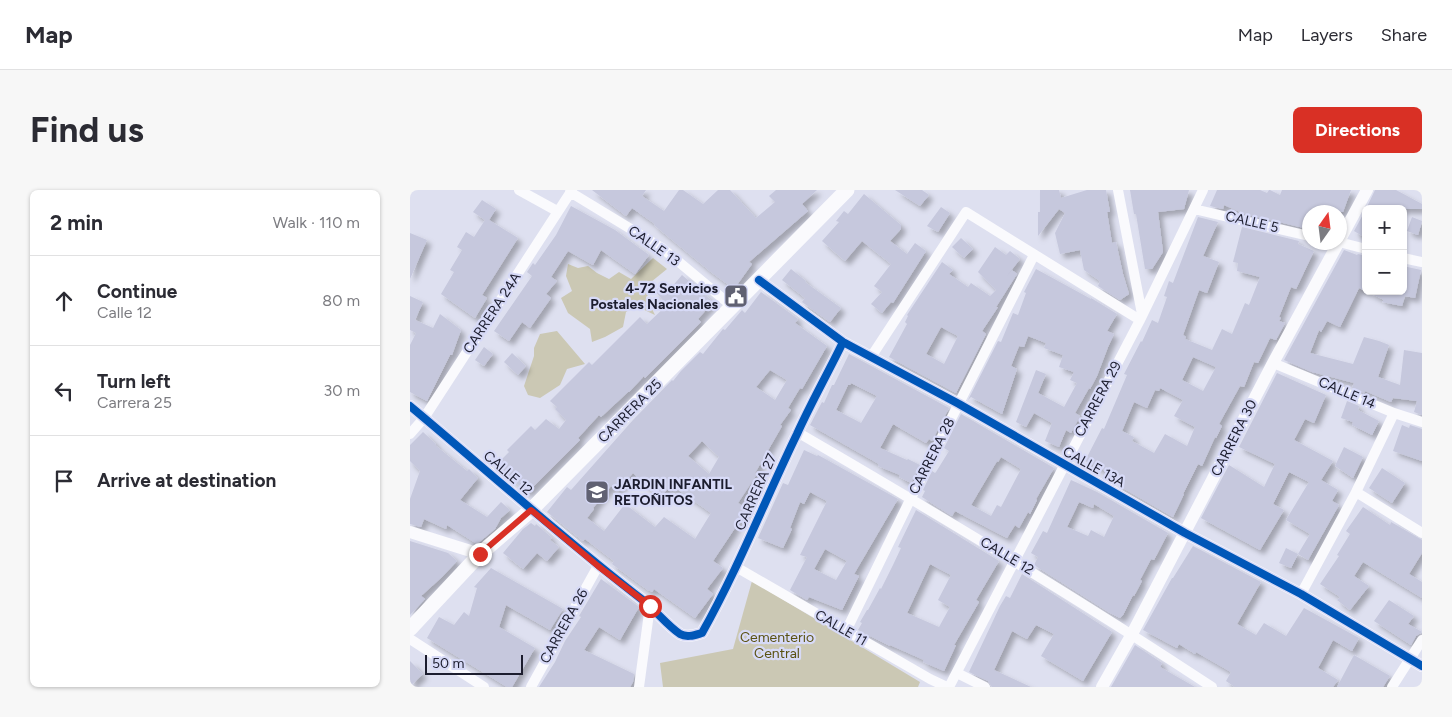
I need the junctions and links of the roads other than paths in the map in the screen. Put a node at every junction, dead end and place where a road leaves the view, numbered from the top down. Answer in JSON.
{"nodes":[{"id":1,"x":519,"y":190,"type":"edge"},
{"id":2,"x":847,"y":190,"type":"edge"},
{"id":3,"x":1118,"y":190,"type":"edge"},
{"id":4,"x":1203,"y":190,"type":"edge"},
{"id":5,"x":1367,"y":190,"type":"edge"},
{"id":6,"x":571,"y":191,"type":"edge"},
{"id":7,"x":1194,"y":209,"type":"junction"},
{"id":8,"x":557,"y":211,"type":"junction"},
{"id":9,"x":1347,"y":228,"type":"edge"},
{"id":10,"x":1302,"y":234,"type":"edge"},
{"id":11,"x":1347,"y":245,"type":"edge"},
{"id":12,"x":1362,"y":248,"type":"edge"},
{"id":13,"x":1335,"y":250,"type":"edge"},
{"id":14,"x":1034,"y":255,"type":"junction"},
{"id":15,"x":1407,"y":259,"type":"edge"},
{"id":16,"x":1422,"y":262,"type":"edge"},
{"id":17,"x":759,"y":280,"type":"junction"},
{"id":18,"x":733,"y":307,"type":"junction"},
{"id":19,"x":1141,"y":317,"type":"junction"},
{"id":20,"x":843,"y":342,"type":"junction"},
{"id":21,"x":871,"y":356,"type":"junction"},
{"id":22,"x":1273,"y":363,"type":"junction"},
{"id":23,"x":959,"y":404,"type":"junction"},
{"id":24,"x":410,"y":406,"type":"edge"},
{"id":25,"x":1394,"y":413,"type":"junction"},
{"id":26,"x":424,"y":418,"type":"junction"},
{"id":27,"x":1422,"y":422,"type":"edge"},
{"id":28,"x":797,"y":432,"type":"junction"},
{"id":29,"x":410,"y":434,"type":"edge"},
{"id":30,"x":1064,"y":465,"type":"junction"},
{"id":31,"x":1356,"y":492,"type":"junction"},
{"id":32,"x":911,"y":498,"type":"junction"},
{"id":33,"x":531,"y":510,"type":"junction"},
{"id":34,"x":410,"y":532,"type":"edge"},
{"id":35,"x":1185,"y":532,"type":"junction"},
{"id":36,"x":1422,"y":534,"type":"edge"},
{"id":37,"x":480,"y":554,"type":"junction"},
{"id":38,"x":1015,"y":561,"type":"junction"},
{"id":39,"x":598,"y":566,"type":"junction"},
{"id":40,"x":736,"y":567,"type":"junction"},
{"id":41,"x":1301,"y":594,"type":"junction"},
{"id":42,"x":650,"y":606,"type":"junction"},
{"id":43,"x":410,"y":629,"type":"edge"},
{"id":44,"x":846,"y":631,"type":"junction"},
{"id":45,"x":1132,"y":634,"type":"junction"},
{"id":46,"x":682,"y":636,"type":"joint"},
{"id":47,"x":410,"y":639,"type":"edge"},
{"id":48,"x":1422,"y":640,"type":"edge"},
{"id":49,"x":1410,"y":659,"type":"junction"},
{"id":50,"x":1422,"y":666,"type":"edge"},
{"id":51,"x":957,"y":673,"type":"junction"},
{"id":52,"x":484,"y":687,"type":"edge"},
{"id":53,"x":531,"y":687,"type":"edge"},
{"id":54,"x":639,"y":687,"type":"edge"},
{"id":55,"x":948,"y":687,"type":"edge"},
{"id":56,"x":985,"y":687,"type":"edge"},
{"id":57,"x":1102,"y":687,"type":"edge"},
{"id":58,"x":1212,"y":687,"type":"edge"},
{"id":59,"x":1392,"y":687,"type":"edge"}],
"edges":[{"from":1,"to":8,"type":"street"},
{"from":2,"to":17,"type":"main road","name":"CARRERA 25"},
{"from":3,"to":19,"type":"street"},
{"from":4,"to":7,"type":"street","name":"CARRERA 29"},
{"from":5,"to":9,"type":"street","name":"CARRERA 30"},
{"from":6,"to":8,"type":"street","name":"CARRERA 24A"},
{"from":6,"to":18,"type":"street","name":"CALLE 13"},
{"from":7,"to":10,"type":"street","name":"CALLE 5"},
{"from":7,"to":19,"type":"street","name":"CARRERA 29"},
{"from":8,"to":26,"type":"street","name":"CARRERA 24A"},
{"from":11,"to":12,"type":"street"},
{"from":13,"to":22,"type":"street","name":"CARRERA 30"},
{"from":14,"to":19,"type":"street"},
{"from":14,"to":21,"type":"street"},
{"from":14,"to":23,"type":"street","name":"CARRERA 28"},
{"from":15,"to":16,"type":"street"},
{"from":17,"to":18,"type":"main road","name":"CARRERA 25"},
{"from":17,"to":20,"type":"street","name":"CALLE 13A"},
{"from":18,"to":33,"type":"main road","name":"CARRERA 25"},
{"from":19,"to":30,"type":"street","name":"CARRERA 29"},
{"from":20,"to":21,"type":"street","name":"CALLE 13A"},
{"from":20,"to":28,"type":"street","name":"CARRERA 27"},
{"from":21,"to":23,"type":"street","name":"CALLE 13A"},
{"from":22,"to":25,"type":"street","name":"CALLE 14"},
{"from":22,"to":35,"type":"street","name":"CARRERA 30"},
{"from":23,"to":30,"type":"street","name":"CALLE 13A"},
{"from":23,"to":32,"type":"street","name":"CARRERA 28"},
{"from":24,"to":26,"type":"street","name":"CALLE 12"},
{"from":25,"to":27,"type":"street","name":"CALLE 14"},
{"from":25,"to":31,"type":"street"},
{"from":26,"to":29,"type":"street","name":"CARRERA 24A"},
{"from":26,"to":33,"type":"street","name":"CALLE 12"},
{"from":28,"to":32,"type":"street","name":"CALLE 12"},
{"from":28,"to":40,"type":"street","name":"CARRERA 27"},
{"from":30,"to":35,"type":"street","name":"CALLE 13A"},
{"from":30,"to":38,"type":"street","name":"CARRERA 29"},
{"from":31,"to":36,"type":"street"},
{"from":31,"to":41,"type":"street"},
{"from":32,"to":38,"type":"street","name":"CALLE 12"},
{"from":32,"to":44,"type":"street","name":"CARRERA 28"},
{"from":33,"to":37,"type":"main road","name":"CARRERA 25"},
{"from":33,"to":39,"type":"street","name":"CALLE 12"},
{"from":34,"to":37,"type":"street"},
{"from":35,"to":41,"type":"street","name":"CALLE 13A"},
{"from":35,"to":45,"type":"street","name":"CARRERA 30"},
{"from":37,"to":43,"type":"main road","name":"CARRERA 25"},
{"from":38,"to":45,"type":"street","name":"CALLE 12"},
{"from":38,"to":51,"type":"street","name":"CARRERA 29"},
{"from":39,"to":42,"type":"street","name":"CALLE 12"},
{"from":39,"to":53,"type":"street","name":"CARRERA 26"},
{"from":40,"to":44,"type":"street","name":"CALLE 11"},
{"from":40,"to":46,"type":"street","name":"CARRERA 27"},
{"from":41,"to":49,"type":"street","name":"CALLE 13A"},
{"from":42,"to":46,"type":"street","name":"CALLE 12"},
{"from":42,"to":54,"type":"street"},
{"from":44,"to":55,"type":"street","name":"CALLE 11"},
{"from":45,"to":57,"type":"street","name":"CARRERA 30"},
{"from":45,"to":58,"type":"street","name":"CALLE 12"},
{"from":47,"to":52,"type":"street"},
{"from":48,"to":49,"type":"street"},
{"from":49,"to":50,"type":"street","name":"CALLE 13A"},
{"from":49,"to":59,"type":"street"},
{"from":51,"to":55,"type":"street","name":"CARRERA 29"},
{"from":51,"to":56,"type":"street"}]}
